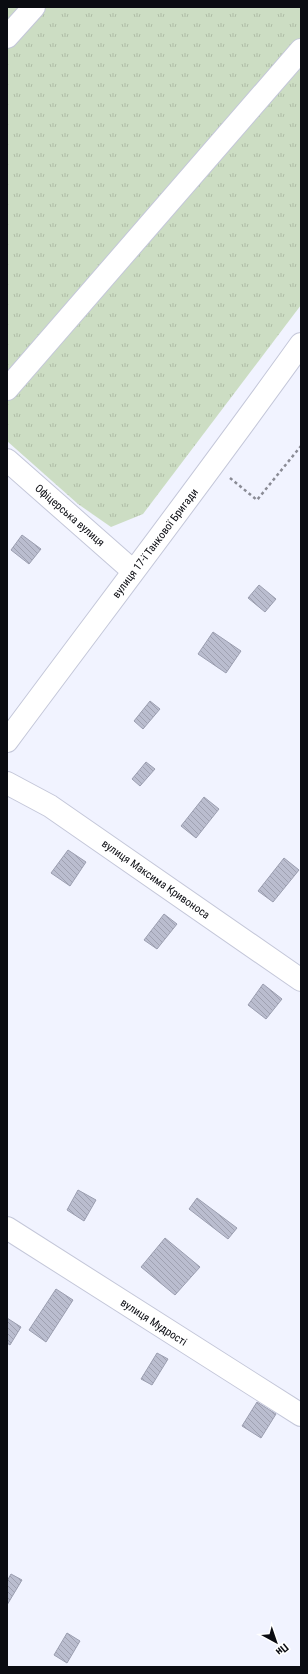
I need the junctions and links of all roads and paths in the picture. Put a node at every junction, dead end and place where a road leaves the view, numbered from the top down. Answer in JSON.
{"nodes":[{"id":1,"x":34,"y":7,"type":"edge"},
{"id":2,"x":7,"y":38,"type":"edge"},
{"id":3,"x":301,"y":50,"type":"edge"},
{"id":4,"x":301,"y":344,"type":"edge"},
{"id":5,"x":7,"y":389,"type":"edge"},
{"id":6,"x":301,"y":446,"type":"edge"},
{"id":7,"x":7,"y":460,"type":"edge"},
{"id":8,"x":214,"y":465,"type":"junction"},
{"id":9,"x":133,"y":571,"type":"junction"},
{"id":10,"x":7,"y":741,"type":"edge"},
{"id":11,"x":7,"y":783,"type":"edge"},
{"id":12,"x":301,"y":980,"type":"edge"},
{"id":13,"x":7,"y":1228,"type":"edge"},
{"id":14,"x":301,"y":1415,"type":"edge"}],
"edges":[{"from":1,"to":2,"type":"street"},
{"from":3,"to":5,"type":"street"},
{"from":4,"to":8,"type":"street","name":"вулиця 17-ї Танкової Бригади"},
{"from":6,"to":8,"type":"path"},
{"from":7,"to":9,"type":"street","name":"Офіцерська вулиця"},
{"from":8,"to":9,"type":"street","name":"вулиця 17-ї Танкової Бригади"},
{"from":9,"to":10,"type":"street","name":"вулиця 17-ї Танкової Бригади"},
{"from":11,"to":12,"type":"street","name":"вулиця Максима Кривоноса"},
{"from":13,"to":14,"type":"street","name":"вулиця Мудрості"}]}
